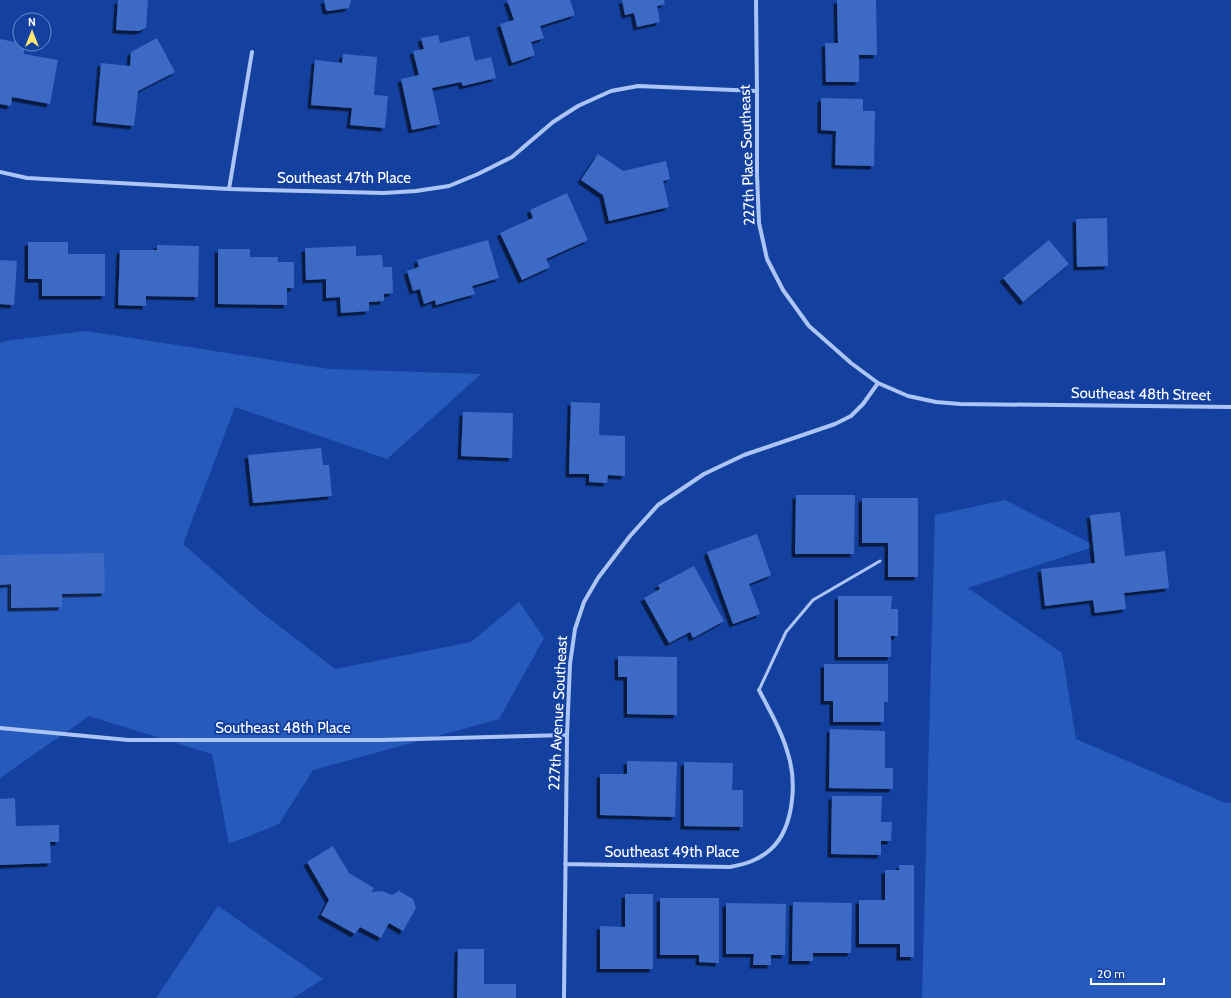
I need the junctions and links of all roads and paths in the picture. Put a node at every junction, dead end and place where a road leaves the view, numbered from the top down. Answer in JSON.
{"nodes":[{"id":1,"x":756,"y":0,"type":"edge"},
{"id":2,"x":252,"y":52,"type":"dead end"},
{"id":3,"x":757,"y":91,"type":"junction"},
{"id":4,"x":0,"y":172,"type":"edge"},
{"id":5,"x":230,"y":189,"type":"junction"},
{"id":6,"x":878,"y":383,"type":"junction"},
{"id":7,"x":1231,"y":408,"type":"edge"},
{"id":8,"x":880,"y":561,"type":"dead end"},
{"id":9,"x":760,"y":690,"type":"joint"},
{"id":10,"x":0,"y":728,"type":"edge"},
{"id":11,"x":567,"y":735,"type":"junction"},
{"id":12,"x":565,"y":864,"type":"junction"},
{"id":13,"x":564,"y":998,"type":"edge"}],
"edges":[{"from":1,"to":3,"type":"street","name":"227th Place Southeast"},
{"from":2,"to":5,"type":"street"},
{"from":3,"to":5,"type":"street","name":"Southeast 47th Place"},
{"from":3,"to":6,"type":"street","name":"227th Place Southeast"},
{"from":4,"to":5,"type":"street","name":"Southeast 47th Place"},
{"from":6,"to":7,"type":"street","name":"Southeast 48th Street"},
{"from":6,"to":11,"type":"street","name":"227th Avenue Southeast"},
{"from":8,"to":9,"type":"lane"},
{"from":9,"to":12,"type":"street","name":"Southeast 49th Place"},
{"from":10,"to":11,"type":"street","name":"Southeast 48th Place"},
{"from":11,"to":12,"type":"street","name":"227th Avenue Southeast"},
{"from":12,"to":13,"type":"street","name":"227th Avenue Southeast"}]}
